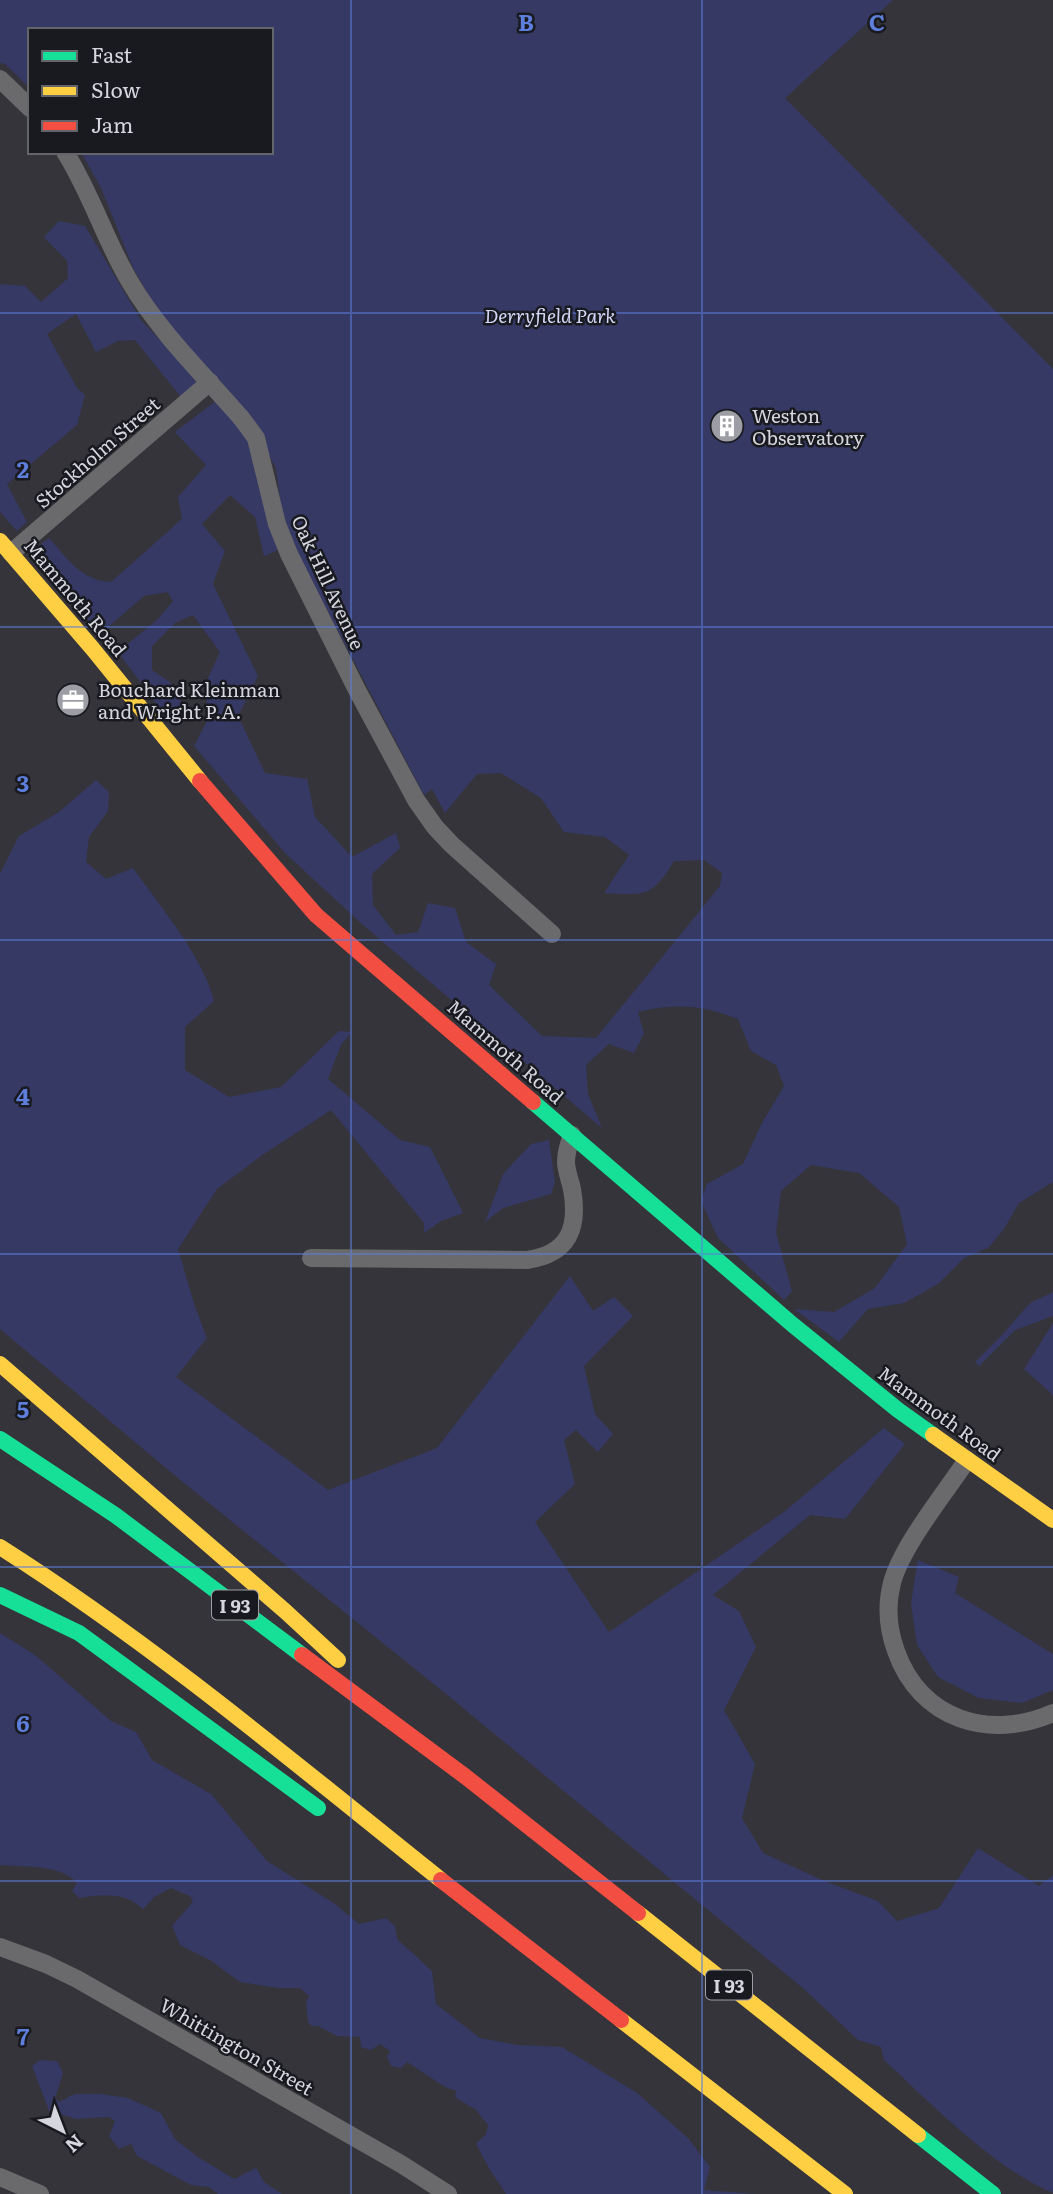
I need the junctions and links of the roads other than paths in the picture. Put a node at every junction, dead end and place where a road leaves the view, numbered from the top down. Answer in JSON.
{"nodes":[{"id":1,"x":0,"y":79,"type":"edge"},
{"id":2,"x":28,"y":106,"type":"edge"},
{"id":3,"x":66,"y":154,"type":"edge"},
{"id":4,"x":210,"y":382,"type":"junction"},
{"id":5,"x":5,"y":547,"type":"edge"},
{"id":6,"x":552,"y":933,"type":"dead end"},
{"id":7,"x":572,"y":1135,"type":"junction"},
{"id":8,"x":311,"y":1258,"type":"dead end"},
{"id":9,"x":0,"y":1364,"type":"edge"},
{"id":10,"x":0,"y":1439,"type":"edge"},
{"id":11,"x":967,"y":1460,"type":"junction"},
{"id":12,"x":1053,"y":1520,"type":"edge"},
{"id":13,"x":0,"y":1547,"type":"edge"},
{"id":14,"x":0,"y":1595,"type":"edge"},
{"id":15,"x":1053,"y":1713,"type":"edge"},
{"id":16,"x":466,"y":1777,"type":"junction"},
{"id":17,"x":333,"y":1820,"type":"dead end"},
{"id":18,"x":399,"y":1868,"type":"dead end"},
{"id":19,"x":453,"y":1890,"type":"junction"},
{"id":20,"x":0,"y":1947,"type":"edge"},
{"id":21,"x":0,"y":2177,"type":"edge"},
{"id":22,"x":40,"y":2194,"type":"edge"},
{"id":23,"x":448,"y":2194,"type":"edge"},
{"id":24,"x":845,"y":2194,"type":"edge"},
{"id":25,"x":993,"y":2194,"type":"edge"}],
"edges":[{"from":1,"to":2,"type":"street"},
{"from":3,"to":4,"type":"street","name":"Oak Hill Avenue"},
{"from":4,"to":5,"type":"street","name":"Stockholm Street"},
{"from":4,"to":6,"type":"street","name":"Oak Hill Avenue"},
{"from":5,"to":7,"type":"main road","name":"Mammoth Road"},
{"from":7,"to":8,"type":"street"},
{"from":7,"to":11,"type":"main road","name":"Mammoth Road"},
{"from":9,"to":16,"type":"main road"},
{"from":10,"to":16,"type":"main road","number":"I 93"},
{"from":11,"to":12,"type":"main road","name":"Mammoth Road"},
{"from":11,"to":15,"type":"street"},
{"from":13,"to":19,"type":"main road"},
{"from":14,"to":17,"type":"main road"},
{"from":16,"to":25,"type":"main road","number":"I 93"},
{"from":18,"to":19,"type":"main road"},
{"from":19,"to":24,"type":"main road"},
{"from":20,"to":23,"type":"street","name":"Whittington Street"},
{"from":21,"to":22,"type":"street"}]}
